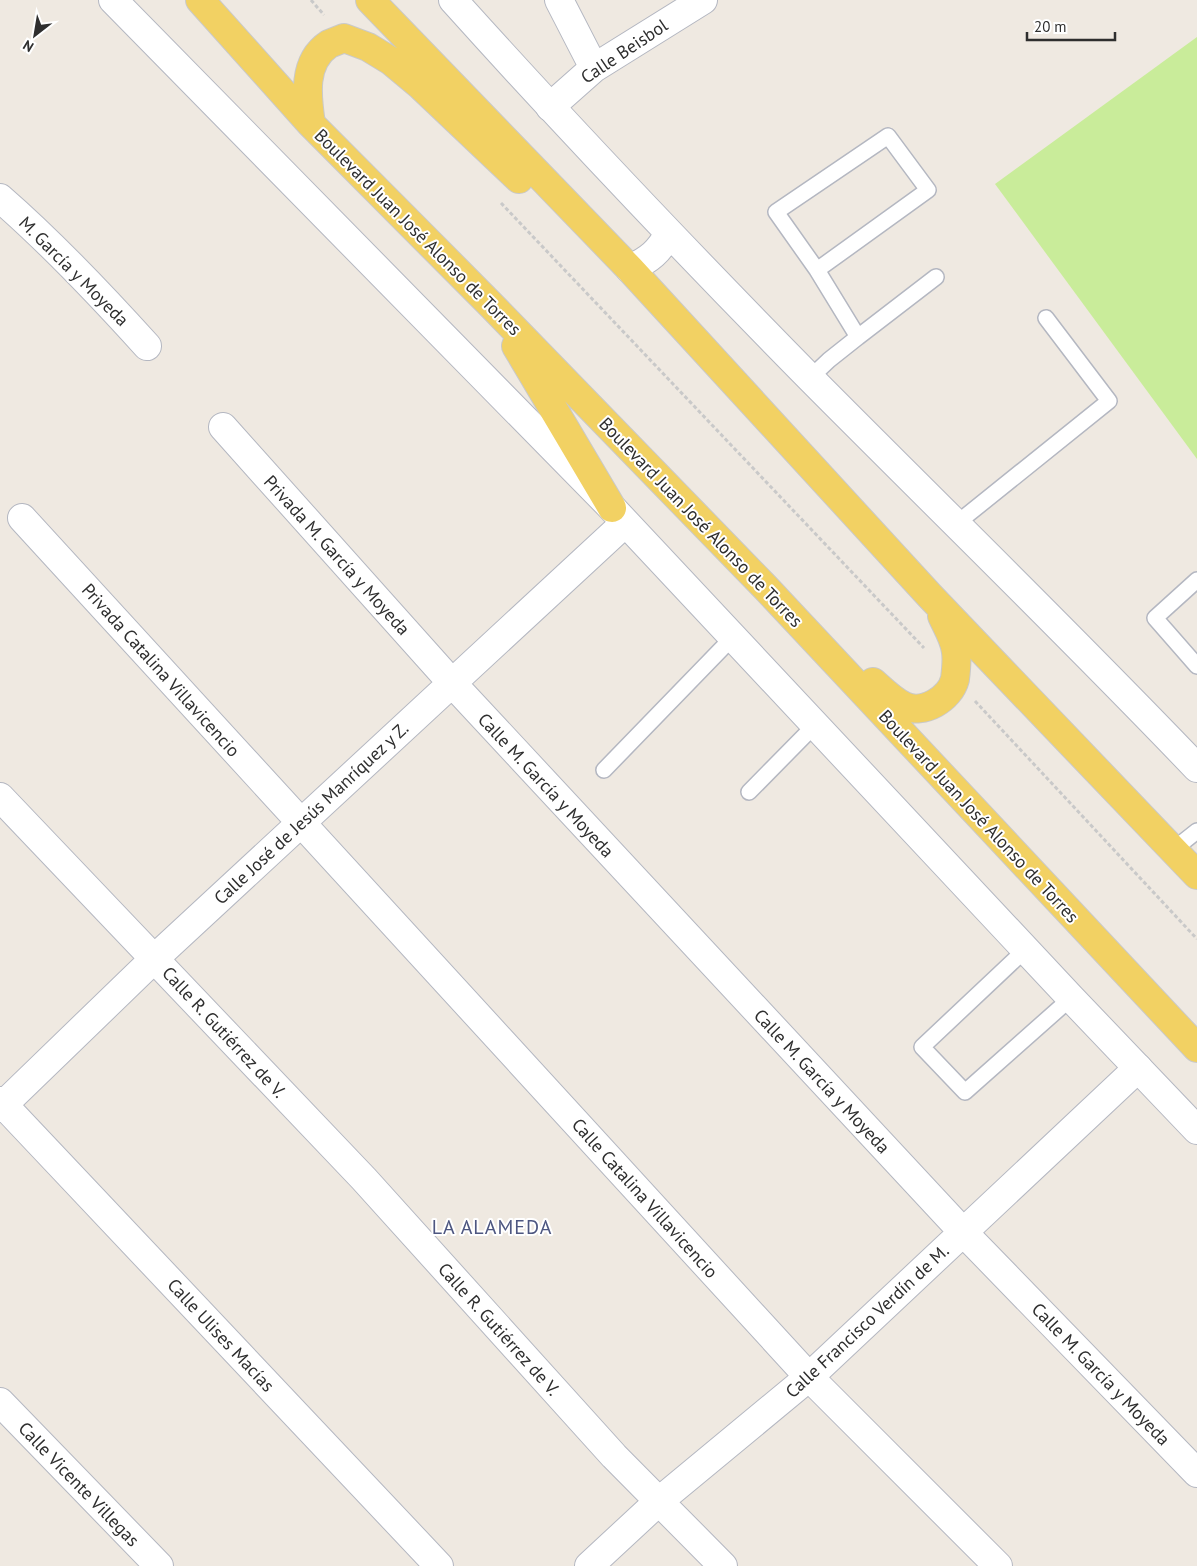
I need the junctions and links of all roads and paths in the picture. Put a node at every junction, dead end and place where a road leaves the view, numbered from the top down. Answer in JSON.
{"nodes":[{"id":1,"x":113,"y":0,"type":"edge"},
{"id":2,"x":200,"y":0,"type":"edge"},
{"id":3,"x":311,"y":0,"type":"edge"},
{"id":4,"x":370,"y":0,"type":"edge"},
{"id":5,"x":453,"y":0,"type":"edge"},
{"id":6,"x":559,"y":0,"type":"edge"},
{"id":7,"x":702,"y":0,"type":"edge"},
{"id":8,"x":344,"y":38,"type":"junction"},
{"id":9,"x":594,"y":68,"type":"junction"},
{"id":10,"x":550,"y":107,"type":"junction"},
{"id":11,"x":311,"y":124,"type":"junction"},
{"id":12,"x":495,"y":197,"type":"dead end"},
{"id":13,"x":0,"y":198,"type":"edge"},
{"id":14,"x":669,"y":233,"type":"junction"},
{"id":15,"x":630,"y":269,"type":"junction"},
{"id":16,"x":817,"y":270,"type":"junction"},
{"id":17,"x":936,"y":277,"type":"dead end"},
{"id":18,"x":492,"y":306,"type":"junction"},
{"id":19,"x":1046,"y":318,"type":"dead end"},
{"id":20,"x":858,"y":337,"type":"junction"},
{"id":21,"x":147,"y":346,"type":"dead end"},
{"id":22,"x":810,"y":378,"type":"junction"},
{"id":23,"x":223,"y":427,"type":"dead end"},
{"id":24,"x":618,"y":516,"type":"junction"},
{"id":25,"x":22,"y":518,"type":"dead end"},
{"id":26,"x":956,"y":524,"type":"junction"},
{"id":27,"x":1197,"y":580,"type":"edge"},
{"id":28,"x":765,"y":587,"type":"junction"},
{"id":29,"x":930,"y":596,"type":"junction"},
{"id":30,"x":733,"y":637,"type":"junction"},
{"id":31,"x":1197,"y":666,"type":"edge"},
{"id":32,"x":955,"y":680,"type":"junction"},
{"id":33,"x":452,"y":684,"type":"junction"},
{"id":34,"x":815,"y":725,"type":"junction"},
{"id":35,"x":1194,"y":760,"type":"edge"},
{"id":36,"x":604,"y":770,"type":"dead end"},
{"id":37,"x":748,"y":792,"type":"dead end"},
{"id":38,"x":0,"y":797,"type":"edge"},
{"id":39,"x":301,"y":822,"type":"junction"},
{"id":40,"x":1197,"y":830,"type":"edge"},
{"id":41,"x":1173,"y":850,"type":"junction"},
{"id":42,"x":1197,"y":875,"type":"edge"},
{"id":43,"x":1197,"y":938,"type":"edge"},
{"id":44,"x":1026,"y":948,"type":"junction"},
{"id":45,"x":155,"y":958,"type":"junction"},
{"id":46,"x":1071,"y":998,"type":"junction"},
{"id":47,"x":1197,"y":1048,"type":"edge"},
{"id":48,"x":1138,"y":1068,"type":"junction"},
{"id":49,"x":1,"y":1105,"type":"edge"},
{"id":50,"x":1197,"y":1130,"type":"edge"},
{"id":51,"x":963,"y":1232,"type":"junction"},
{"id":52,"x":809,"y":1377,"type":"junction"},
{"id":53,"x":0,"y":1402,"type":"edge"},
{"id":54,"x":1197,"y":1474,"type":"edge"},
{"id":55,"x":658,"y":1502,"type":"junction"},
{"id":56,"x":159,"y":1566,"type":"edge"},
{"id":57,"x":439,"y":1566,"type":"edge"},
{"id":58,"x":589,"y":1566,"type":"edge"},
{"id":59,"x":723,"y":1566,"type":"edge"},
{"id":60,"x":998,"y":1566,"type":"edge"}],
"edges":[{"from":1,"to":24,"type":"street"},
{"from":2,"to":11,"type":"main road","name":"Boulevard Juan José Alonso de Torres"},
{"from":3,"to":8,"type":"path"},
{"from":4,"to":15,"type":"main road"},
{"from":5,"to":10,"type":"street"},
{"from":6,"to":9,"type":"street"},
{"from":7,"to":9,"type":"street","name":"Calle Beisbol"},
{"from":8,"to":11,"type":"main road"},
{"from":8,"to":15,"type":"main road"},
{"from":9,"to":10,"type":"street","name":"Calle Beisbol"},
{"from":10,"to":14,"type":"street"},
{"from":11,"to":18,"type":"main road","name":"Boulevard Juan José Alonso de Torres"},
{"from":12,"to":32,"type":"path"},
{"from":13,"to":21,"type":"street","name":"M. García y Moyeda"},
{"from":14,"to":15,"type":"street"},
{"from":14,"to":22,"type":"street"},
{"from":15,"to":29,"type":"main road"},
{"from":16,"to":16,"type":"lane"},
{"from":16,"to":20,"type":"lane"},
{"from":17,"to":20,"type":"lane"},
{"from":18,"to":24,"type":"main road"},
{"from":18,"to":28,"type":"main road","name":"Boulevard Juan José Alonso de Torres"},
{"from":19,"to":26,"type":"lane"},
{"from":20,"to":22,"type":"lane"},
{"from":22,"to":26,"type":"street"},
{"from":23,"to":33,"type":"street","name":"Privada M. García y Moyeda"},
{"from":24,"to":30,"type":"street"},
{"from":24,"to":33,"type":"street","name":"Calle José de Jesús Manríquez y Z."},
{"from":25,"to":39,"type":"street","name":"Privada Catalina Villavicencio"},
{"from":26,"to":35,"type":"street"},
{"from":27,"to":31,"type":"lane"},
{"from":28,"to":32,"type":"main road"},
{"from":28,"to":47,"type":"main road","name":"Boulevard Juan José Alonso de Torres"},
{"from":29,"to":32,"type":"main road"},
{"from":29,"to":41,"type":"main road"},
{"from":30,"to":34,"type":"street"},
{"from":30,"to":36,"type":"lane"},
{"from":32,"to":43,"type":"path"},
{"from":33,"to":39,"type":"street","name":"Calle José de Jesús Manríquez y Z."},
{"from":33,"to":51,"type":"street","name":"Calle M. García y Moyeda"},
{"from":34,"to":37,"type":"lane"},
{"from":34,"to":44,"type":"street"},
{"from":38,"to":45,"type":"street","name":"Calle R. Gutiérrez de V."},
{"from":39,"to":45,"type":"street","name":"Calle José de Jesús Manríquez y Z."},
{"from":39,"to":52,"type":"street","name":"Calle Catalina Villavicencio"},
{"from":40,"to":41,"type":"lane"},
{"from":41,"to":42,"type":"main road"},
{"from":44,"to":46,"type":"street"},
{"from":44,"to":46,"type":"lane"},
{"from":45,"to":49,"type":"street","name":"Calle José de Jesús Manríquez y Z."},
{"from":45,"to":55,"type":"street","name":"Calle R. Gutiérrez de V."},
{"from":46,"to":48,"type":"street"},
{"from":48,"to":50,"type":"street"},
{"from":48,"to":51,"type":"street","name":"Calle Francisco Verdín de M."},
{"from":49,"to":57,"type":"street","name":"Calle Ulises Macías"},
{"from":51,"to":52,"type":"street","name":"Calle Francisco Verdín de M."},
{"from":51,"to":54,"type":"street","name":"Calle M. García y Moyeda"},
{"from":52,"to":55,"type":"street","name":"Calle Francisco Verdín de M."},
{"from":52,"to":60,"type":"street","name":"Calle Catalina Villavicencio"},
{"from":53,"to":56,"type":"street","name":"Calle Vicente Villegas"},
{"from":55,"to":58,"type":"street","name":"Calle Francisco Verdín de M."},
{"from":55,"to":59,"type":"street","name":"Calle R. Gutiérrez de V."}]}
